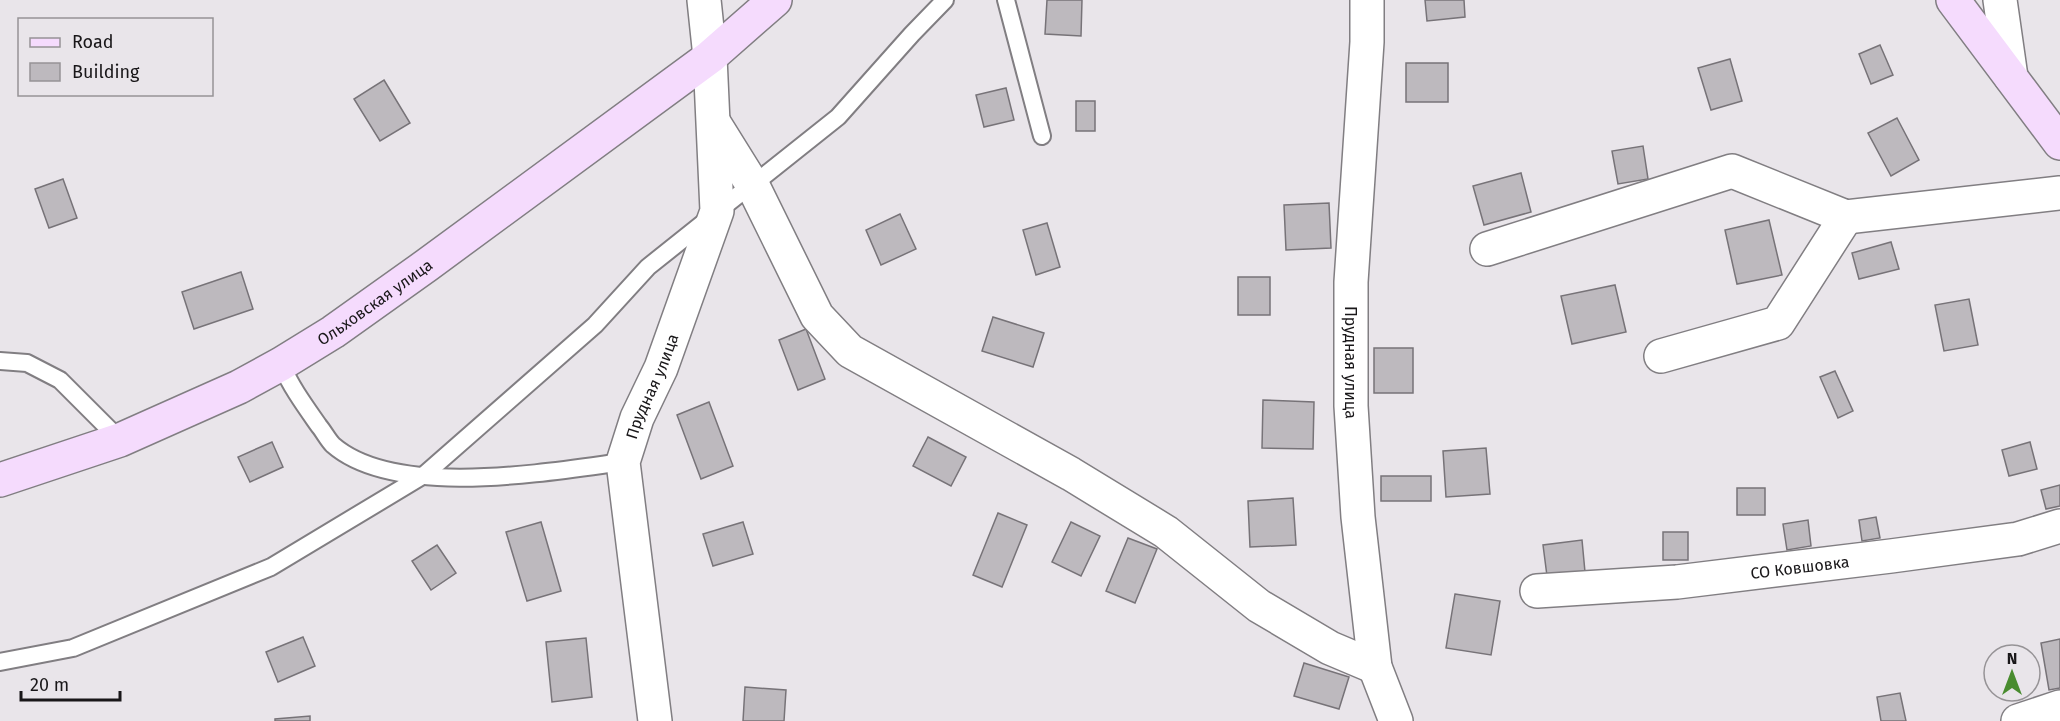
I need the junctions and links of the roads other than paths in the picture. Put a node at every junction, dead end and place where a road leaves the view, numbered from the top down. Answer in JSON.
{"nodes":[{"id":1,"x":704,"y":0,"type":"edge"},
{"id":2,"x":775,"y":0,"type":"edge"},
{"id":3,"x":945,"y":0,"type":"edge"},
{"id":4,"x":1006,"y":0,"type":"edge"},
{"id":5,"x":1367,"y":0,"type":"edge"},
{"id":6,"x":1953,"y":0,"type":"edge"},
{"id":7,"x":2000,"y":0,"type":"edge"},
{"id":8,"x":711,"y":57,"type":"junction"},
{"id":9,"x":2011,"y":77,"type":"junction"},
{"id":10,"x":714,"y":123,"type":"junction"},
{"id":11,"x":1042,"y":136,"type":"dead end"},
{"id":12,"x":2060,"y":143,"type":"edge"},
{"id":13,"x":751,"y":186,"type":"junction"},
{"id":14,"x":2060,"y":193,"type":"edge"},
{"id":15,"x":717,"y":211,"type":"junction"},
{"id":16,"x":1846,"y":217,"type":"junction"},
{"id":17,"x":1487,"y":249,"type":"dead end"},
{"id":18,"x":1661,"y":356,"type":"dead end"},
{"id":19,"x":0,"y":361,"type":"edge"},
{"id":20,"x":281,"y":364,"type":"junction"},
{"id":21,"x":120,"y":440,"type":"junction"},
{"id":22,"x":623,"y":462,"type":"junction"},
{"id":23,"x":424,"y":475,"type":"junction"},
{"id":24,"x":0,"y":480,"type":"edge"},
{"id":25,"x":2060,"y":526,"type":"edge"},
{"id":26,"x":1537,"y":591,"type":"dead end"},
{"id":27,"x":0,"y":662,"type":"edge"},
{"id":28,"x":1375,"y":667,"type":"junction"},
{"id":29,"x":2060,"y":708,"type":"edge"},
{"id":30,"x":655,"y":721,"type":"edge"},
{"id":31,"x":1396,"y":721,"type":"edge"},
{"id":32,"x":2018,"y":721,"type":"edge"}],
"edges":[{"from":1,"to":8,"type":"street"},
{"from":2,"to":8,"type":"street","name":"Ольховская улица"},
{"from":3,"to":13,"type":"lane"},
{"from":4,"to":11,"type":"lane"},
{"from":5,"to":28,"type":"street","name":"Прудная улица"},
{"from":6,"to":9,"type":"street"},
{"from":7,"to":9,"type":"street"},
{"from":8,"to":10,"type":"street","name":"Прудная улица"},
{"from":8,"to":20,"type":"street","name":"Ольховская улица"},
{"from":9,"to":12,"type":"street"},
{"from":10,"to":13,"type":"street"},
{"from":10,"to":15,"type":"street","name":"Прудная улица"},
{"from":13,"to":15,"type":"lane"},
{"from":13,"to":28,"type":"street"},
{"from":14,"to":16,"type":"street"},
{"from":15,"to":22,"type":"street","name":"Прудная улица"},
{"from":15,"to":23,"type":"lane"},
{"from":16,"to":17,"type":"street"},
{"from":16,"to":18,"type":"street"},
{"from":19,"to":21,"type":"lane"},
{"from":20,"to":21,"type":"street","name":"Ольховская улица"},
{"from":20,"to":23,"type":"lane"},
{"from":21,"to":24,"type":"street","name":"Ольховская улица"},
{"from":22,"to":23,"type":"lane"},
{"from":22,"to":30,"type":"street","name":"Прудная улица"},
{"from":23,"to":27,"type":"lane"},
{"from":25,"to":26,"type":"street","name":"СО Ковшовка"},
{"from":28,"to":31,"type":"street","name":"Прудная улица"},
{"from":29,"to":32,"type":"street"}]}
